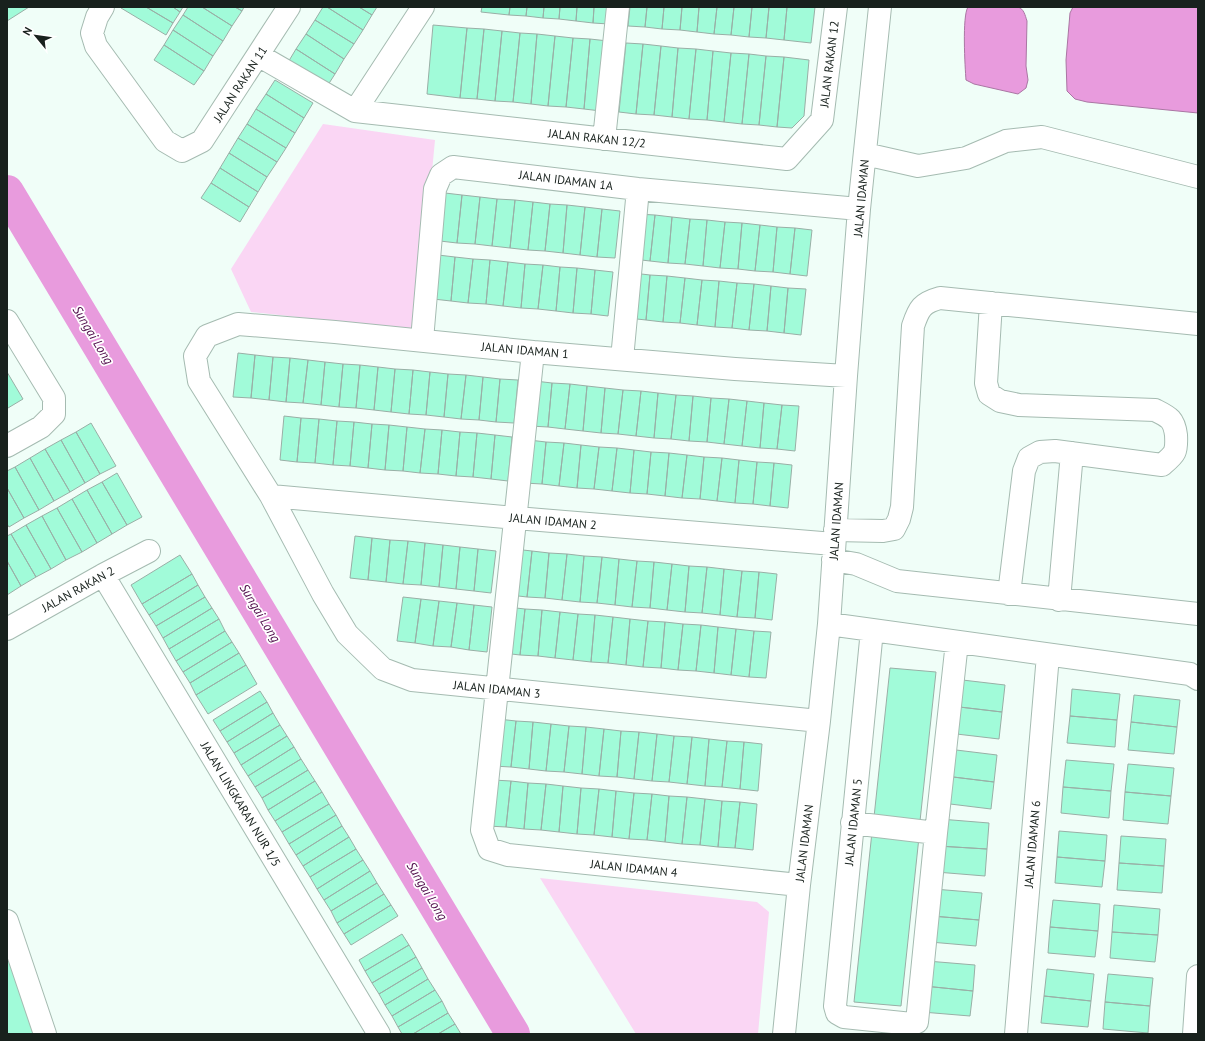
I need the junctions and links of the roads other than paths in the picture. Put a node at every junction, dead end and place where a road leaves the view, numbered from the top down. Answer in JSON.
{"nodes":[{"id":1,"x":103,"y":7,"type":"edge"},
{"id":2,"x":288,"y":7,"type":"edge"},
{"id":3,"x":423,"y":7,"type":"edge"},
{"id":4,"x":618,"y":7,"type":"edge"},
{"id":5,"x":836,"y":7,"type":"edge"},
{"id":6,"x":880,"y":7,"type":"edge"},
{"id":7,"x":258,"y":55,"type":"junction"},
{"id":8,"x":355,"y":111,"type":"junction"},
{"id":9,"x":822,"y":120,"type":"joint"},
{"id":10,"x":604,"y":139,"type":"junction"},
{"id":11,"x":865,"y":154,"type":"junction"},
{"id":12,"x":1198,"y":177,"type":"edge"},
{"id":13,"x":638,"y":189,"type":"junction"},
{"id":14,"x":859,"y":209,"type":"junction"},
{"id":15,"x":991,"y":303,"type":"junction"},
{"id":16,"x":7,"y":321,"type":"edge"},
{"id":17,"x":1198,"y":324,"type":"edge"},
{"id":18,"x":206,"y":336,"type":"joint"},
{"id":19,"x":422,"y":340,"type":"junction"},
{"id":20,"x":533,"y":352,"type":"junction"},
{"id":21,"x":622,"y":359,"type":"junction"},
{"id":22,"x":846,"y":376,"type":"junction"},
{"id":23,"x":7,"y":446,"type":"edge"},
{"id":24,"x":1072,"y":453,"type":"junction"},
{"id":25,"x":271,"y":496,"type":"junction"},
{"id":26,"x":516,"y":518,"type":"junction"},
{"id":27,"x":834,"y":545,"type":"junction"},
{"id":28,"x":149,"y":551,"type":"dead end"},
{"id":29,"x":103,"y":575,"type":"junction"},
{"id":30,"x":1009,"y":594,"type":"junction"},
{"id":31,"x":1059,"y":600,"type":"junction"},
{"id":32,"x":1198,"y":614,"type":"edge"},
{"id":33,"x":829,"y":624,"type":"junction"},
{"id":34,"x":7,"y":628,"type":"edge"},
{"id":35,"x":872,"y":630,"type":"junction"},
{"id":36,"x":958,"y":642,"type":"junction"},
{"id":37,"x":1048,"y":654,"type":"junction"},
{"id":38,"x":1194,"y":677,"type":"edge"},
{"id":39,"x":498,"y":689,"type":"junction"},
{"id":40,"x":819,"y":721,"type":"junction"},
{"id":41,"x":852,"y":823,"type":"junction"},
{"id":42,"x":936,"y":833,"type":"junction"},
{"id":43,"x":799,"y":885,"type":"junction"},
{"id":44,"x":7,"y":921,"type":"edge"},
{"id":45,"x":1198,"y":976,"type":"edge"},
{"id":46,"x":45,"y":1034,"type":"edge"},
{"id":47,"x":379,"y":1034,"type":"edge"},
{"id":48,"x":784,"y":1034,"type":"edge"},
{"id":49,"x":1016,"y":1034,"type":"edge"},
{"id":50,"x":1194,"y":1034,"type":"edge"}],
"edges":[{"from":1,"to":7,"type":"street","name":"JALAN RAKAN 11"},
{"from":2,"to":7,"type":"street","name":"JALAN RAKAN 11"},
{"from":3,"to":8,"type":"street"},
{"from":4,"to":10,"type":"street"},
{"from":5,"to":9,"type":"street","name":"JALAN RAKAN 12"},
{"from":6,"to":11,"type":"street","name":"JALAN IDAMAN"},
{"from":7,"to":8,"type":"street"},
{"from":8,"to":10,"type":"street","name":"JALAN RAKAN 12/2"},
{"from":9,"to":10,"type":"street","name":"JALAN RAKAN 12/2"},
{"from":11,"to":12,"type":"street"},
{"from":11,"to":14,"type":"street","name":"JALAN IDAMAN"},
{"from":13,"to":14,"type":"street","name":"JALAN IDAMAN 1A"},
{"from":13,"to":19,"type":"street","name":"JALAN IDAMAN 1A"},
{"from":13,"to":21,"type":"street"},
{"from":14,"to":22,"type":"street","name":"JALAN IDAMAN"},
{"from":15,"to":17,"type":"street"},
{"from":15,"to":24,"type":"street"},
{"from":15,"to":27,"type":"street"},
{"from":16,"to":23,"type":"street"},
{"from":18,"to":19,"type":"street","name":"JALAN IDAMAN 1"},
{"from":18,"to":25,"type":"street","name":"JALAN IDAMAN 3"},
{"from":19,"to":20,"type":"street","name":"JALAN IDAMAN 1"},
{"from":20,"to":21,"type":"street","name":"JALAN IDAMAN 1"},
{"from":20,"to":26,"type":"street"},
{"from":21,"to":22,"type":"street","name":"JALAN IDAMAN 1"},
{"from":22,"to":27,"type":"street","name":"JALAN IDAMAN"},
{"from":24,"to":30,"type":"street"},
{"from":24,"to":31,"type":"street"},
{"from":25,"to":26,"type":"street","name":"JALAN IDAMAN 2"},
{"from":25,"to":39,"type":"street","name":"JALAN IDAMAN 3"},
{"from":26,"to":27,"type":"street","name":"JALAN IDAMAN 2"},
{"from":26,"to":39,"type":"street"},
{"from":27,"to":30,"type":"street"},
{"from":27,"to":33,"type":"street","name":"JALAN IDAMAN"},
{"from":28,"to":29,"type":"street","name":"JALAN RAKAN 2"},
{"from":29,"to":34,"type":"street","name":"JALAN RAKAN 2"},
{"from":29,"to":47,"type":"street","name":"JALAN LINGKARAN NUR 1/5"},
{"from":30,"to":31,"type":"street"},
{"from":31,"to":32,"type":"street"},
{"from":33,"to":35,"type":"street"},
{"from":33,"to":40,"type":"street","name":"JALAN IDAMAN"},
{"from":35,"to":36,"type":"street"},
{"from":35,"to":41,"type":"street","name":"JALAN IDAMAN 5"},
{"from":36,"to":37,"type":"street"},
{"from":36,"to":42,"type":"street"},
{"from":37,"to":38,"type":"street"},
{"from":37,"to":49,"type":"street","name":"JALAN IDAMAN 6"},
{"from":39,"to":40,"type":"street","name":"JALAN IDAMAN 3"},
{"from":39,"to":43,"type":"street","name":"JALAN IDAMAN 4"},
{"from":40,"to":43,"type":"street","name":"JALAN IDAMAN"},
{"from":41,"to":42,"type":"street"},
{"from":41,"to":42,"type":"street","name":"JALAN IDAMAN 5"},
{"from":43,"to":48,"type":"street","name":"JALAN IDAMAN"},
{"from":44,"to":46,"type":"street"},
{"from":45,"to":50,"type":"street"}]}
